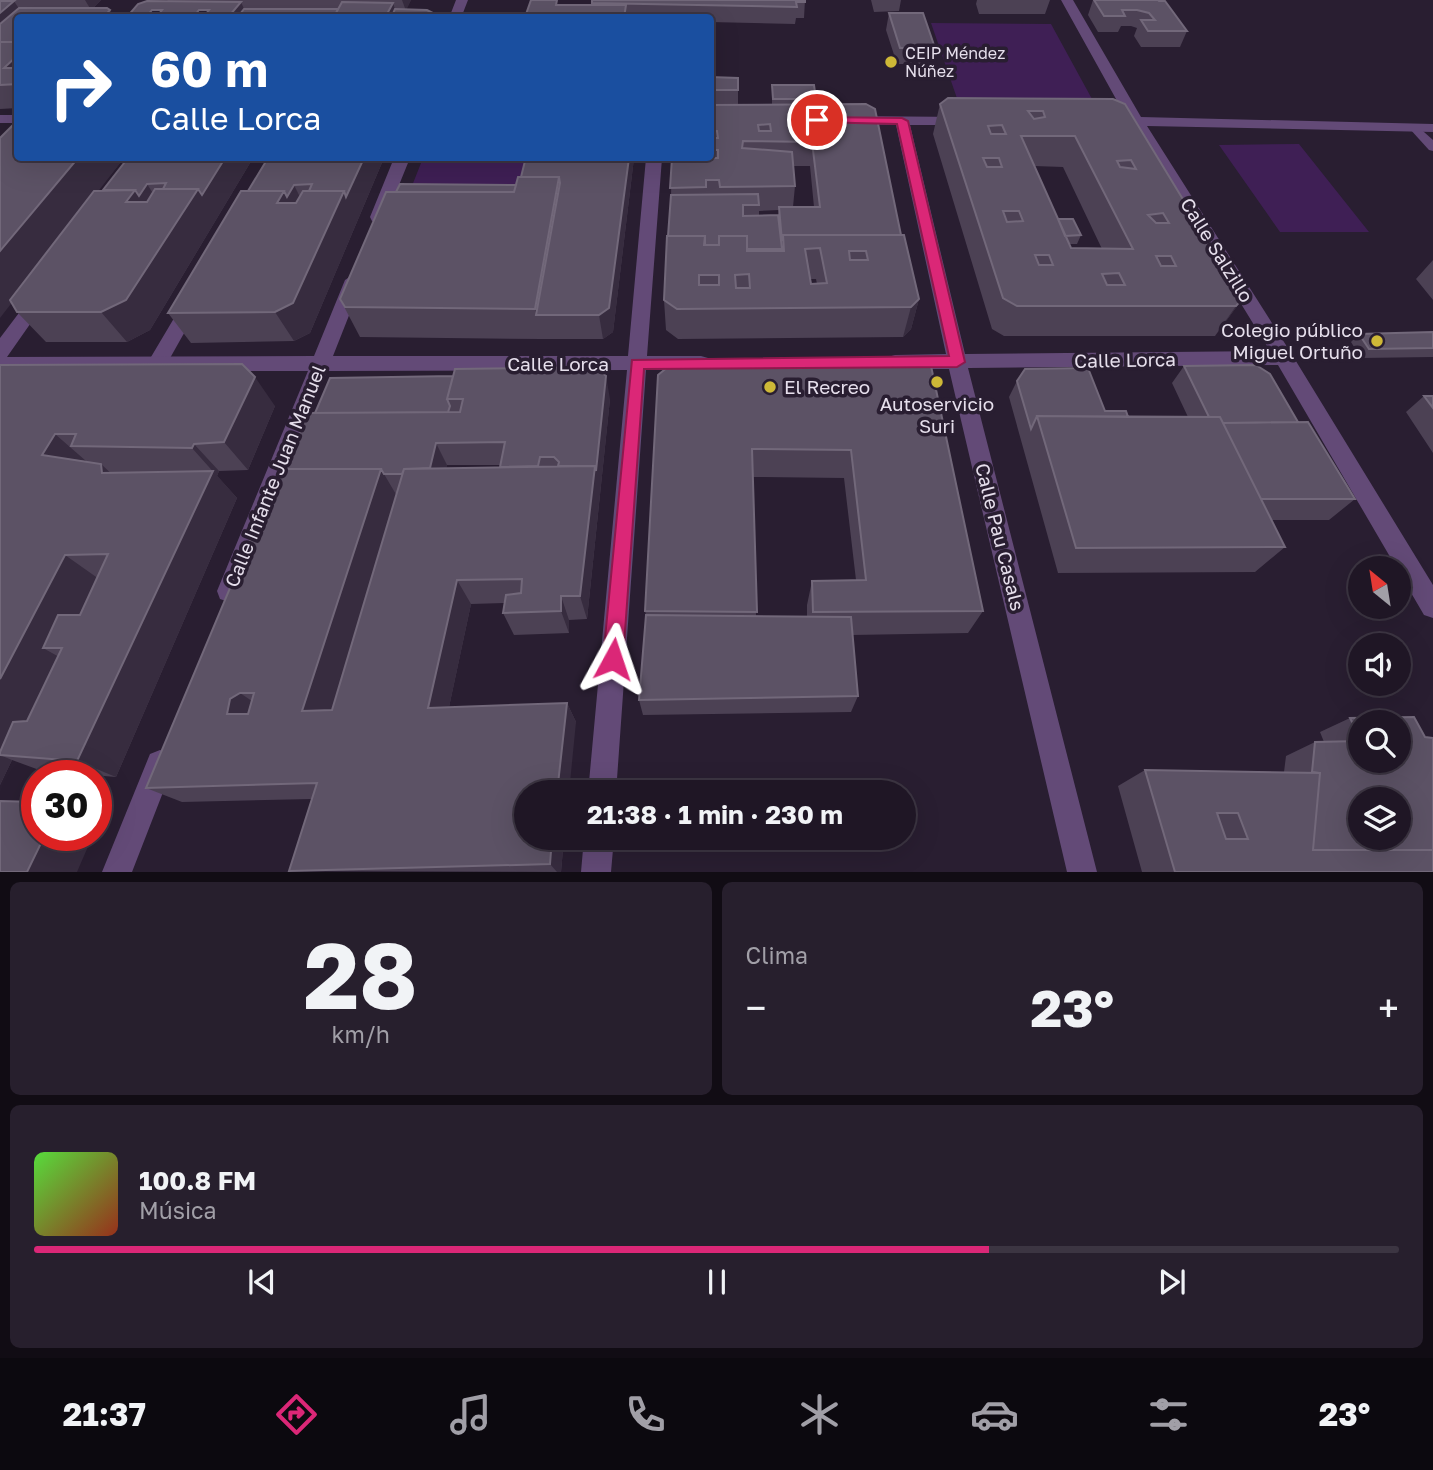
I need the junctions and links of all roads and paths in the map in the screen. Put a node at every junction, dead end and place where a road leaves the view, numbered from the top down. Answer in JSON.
{"nodes":[{"id":1,"x":1067,"y":0,"type":"edge"},
{"id":2,"x":830,"y":120,"type":"edge"},
{"id":3,"x":902,"y":121,"type":"junction"},
{"id":4,"x":982,"y":121,"type":"edge"},
{"id":5,"x":1090,"y":121,"type":"edge"},
{"id":6,"x":1136,"y":121,"type":"junction"},
{"id":7,"x":1415,"y":128,"type":"junction"},
{"id":8,"x":1433,"y":128,"type":"edge"},
{"id":9,"x":1433,"y":147,"type":"edge"},
{"id":10,"x":401,"y":161,"type":"edge"},
{"id":11,"x":654,"y":161,"type":"edge"},
{"id":12,"x":371,"y":236,"type":"edge"},
{"id":13,"x":361,"y":261,"type":"edge"},
{"id":14,"x":48,"y":287,"type":"edge"},
{"id":15,"x":199,"y":290,"type":"edge"},
{"id":16,"x":0,"y":352,"type":"edge"},
{"id":17,"x":1284,"y":358,"type":"junction"},
{"id":18,"x":158,"y":362,"type":"junction"},
{"id":19,"x":874,"y":362,"type":"edge"},
{"id":20,"x":957,"y":362,"type":"junction"},
{"id":21,"x":637,"y":363,"type":"junction"},
{"id":22,"x":721,"y":363,"type":"edge"},
{"id":23,"x":0,"y":364,"type":"edge"},
{"id":24,"x":320,"y":366,"type":"junction"},
{"id":25,"x":1433,"y":607,"type":"edge"},
{"id":26,"x":221,"y":612,"type":"edge"},
{"id":27,"x":169,"y":742,"type":"edge"},
{"id":28,"x":603,"y":780,"type":"edge"},
{"id":29,"x":598,"y":850,"type":"edge"},
{"id":30,"x":117,"y":872,"type":"edge"},
{"id":31,"x":596,"y":872,"type":"edge"},
{"id":32,"x":1082,"y":872,"type":"edge"}],
"edges":[{"from":1,"to":6,"type":"street","name":"Calle Salzillo"},
{"from":2,"to":3,"type":"street"},
{"from":3,"to":4,"type":"street"},
{"from":3,"to":20,"type":"street","name":"Calle Pau Casals"},
{"from":5,"to":6,"type":"street"},
{"from":6,"to":7,"type":"street"},
{"from":6,"to":17,"type":"street","name":"Calle Salzillo"},
{"from":7,"to":8,"type":"street"},
{"from":7,"to":9,"type":"lane"},
{"from":10,"to":12,"type":"street"},
{"from":11,"to":21,"type":"street"},
{"from":13,"to":24,"type":"street","name":"Calle Infante Juan Manuel"},
{"from":14,"to":16,"type":"street"},
{"from":15,"to":18,"type":"street"},
{"from":17,"to":20,"type":"street","name":"Calle Lorca"},
{"from":17,"to":25,"type":"street","name":"Calle Salzillo"},
{"from":18,"to":23,"type":"street","name":"Calle Lorca"},
{"from":18,"to":24,"type":"street","name":"Calle Lorca"},
{"from":19,"to":20,"type":"street","name":"Calle Lorca"},
{"from":20,"to":32,"type":"street","name":"Calle Pau Casals"},
{"from":21,"to":22,"type":"street","name":"Calle Lorca"},
{"from":21,"to":24,"type":"street","name":"Calle Lorca"},
{"from":21,"to":28,"type":"street"},
{"from":24,"to":26,"type":"street","name":"Calle Infante Juan Manuel"},
{"from":27,"to":30,"type":"street"},
{"from":29,"to":31,"type":"street"}]}
